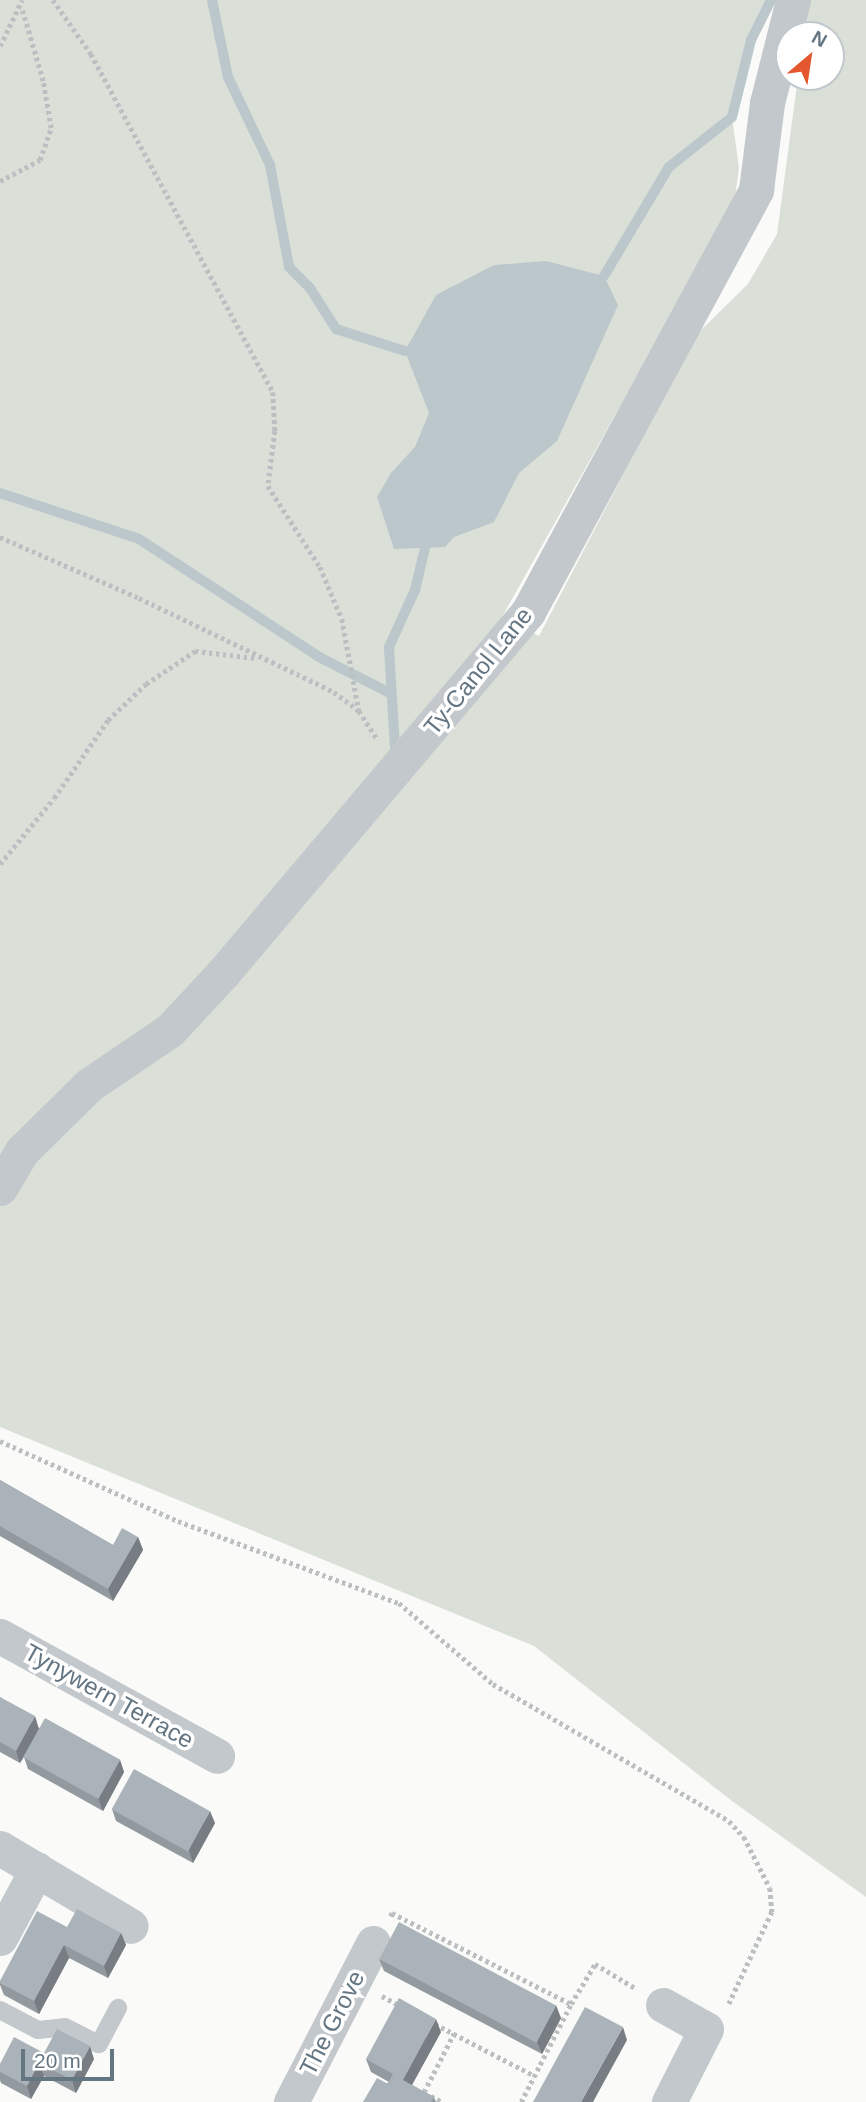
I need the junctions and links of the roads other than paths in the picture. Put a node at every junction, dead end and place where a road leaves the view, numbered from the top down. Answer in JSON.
{"nodes":[{"id":1,"x":793,"y":0,"type":"edge"},
{"id":2,"x":0,"y":1188,"type":"edge"},
{"id":3,"x":0,"y":1636,"type":"edge"},
{"id":4,"x":218,"y":1756,"type":"dead end"},
{"id":5,"x":0,"y":1848,"type":"edge"},
{"id":6,"x":37,"y":1869,"type":"junction"},
{"id":7,"x":131,"y":1926,"type":"dead end"},
{"id":8,"x":0,"y":1938,"type":"edge"},
{"id":9,"x":373,"y":1943,"type":"road end"},
{"id":10,"x":663,"y":2005,"type":"road end"},
{"id":11,"x":118,"y":2008,"type":"dead end"},
{"id":12,"x":0,"y":2010,"type":"edge"},
{"id":13,"x":291,"y":2102,"type":"edge"},
{"id":14,"x":669,"y":2102,"type":"edge"}],
"edges":[{"from":1,"to":2,"type":"street","name":"Ty-Canol Lane"},
{"from":3,"to":4,"type":"street","name":"Tynywern Terrace"},
{"from":5,"to":6,"type":"street"},
{"from":6,"to":7,"type":"street"},
{"from":6,"to":8,"type":"street"},
{"from":9,"to":13,"type":"street","name":"The Grove"},
{"from":10,"to":14,"type":"street"},
{"from":11,"to":12,"type":"lane"}]}
